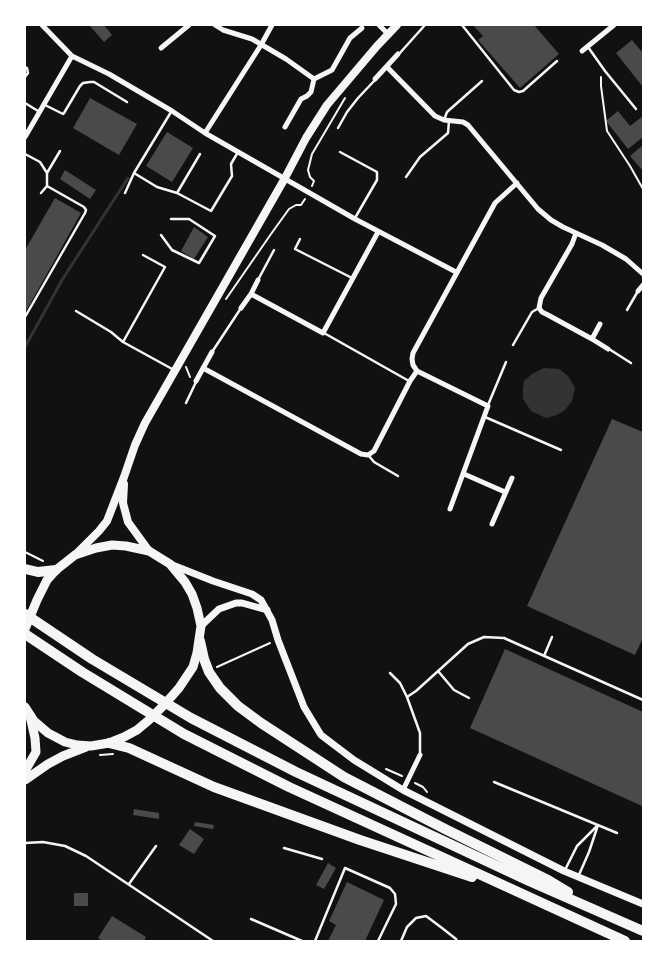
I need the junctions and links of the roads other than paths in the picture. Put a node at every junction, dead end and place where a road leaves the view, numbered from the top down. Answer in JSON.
{"nodes":[{"id":1,"x":42,"y":25,"type":"edge"},
{"id":2,"x":190,"y":25,"type":"edge"},
{"id":3,"x":215,"y":25,"type":"edge"},
{"id":4,"x":272,"y":25,"type":"edge"},
{"id":5,"x":379,"y":25,"type":"edge"},
{"id":6,"x":397,"y":25,"type":"edge"},
{"id":7,"x":425,"y":25,"type":"edge"},
{"id":8,"x":462,"y":25,"type":"edge"},
{"id":9,"x":614,"y":25,"type":"edge"},
{"id":10,"x":362,"y":28,"type":"dead end"},
{"id":11,"x":388,"y":34,"type":"junction"},
{"id":12,"x":261,"y":44,"type":"junction"},
{"id":13,"x":588,"y":46,"type":"junction"},
{"id":14,"x":161,"y":48,"type":"dead end"},
{"id":15,"x":582,"y":51,"type":"dead end"},
{"id":16,"x":398,"y":54,"type":"joint"},
{"id":17,"x":72,"y":56,"type":"junction"},
{"id":18,"x":557,"y":61,"type":"dead end"},
{"id":19,"x":25,"y":67,"type":"edge"},
{"id":20,"x":387,"y":67,"type":"junction"},
{"id":21,"x":25,"y":78,"type":"edge"},
{"id":22,"x":314,"y":79,"type":"junction"},
{"id":23,"x":375,"y":79,"type":"joint"},
{"id":24,"x":482,"y":81,"type":"dead end"},
{"id":25,"x":127,"y":102,"type":"dead end"},
{"id":26,"x":25,"y":103,"type":"edge"},
{"id":27,"x":44,"y":104,"type":"junction"},
{"id":28,"x":636,"y":109,"type":"dead end"},
{"id":29,"x":172,"y":111,"type":"junction"},
{"id":30,"x":40,"y":112,"type":"junction"},
{"id":31,"x":447,"y":121,"type":"junction"},
{"id":32,"x":285,"y":128,"type":"dead end"},
{"id":33,"x":338,"y":128,"type":"dead end"},
{"id":34,"x":205,"y":133,"type":"junction"},
{"id":35,"x":25,"y":137,"type":"edge"},
{"id":36,"x":60,"y":151,"type":"dead end"},
{"id":37,"x":238,"y":151,"type":"junction"},
{"id":38,"x":340,"y":152,"type":"dead end"},
{"id":39,"x":25,"y":154,"type":"edge"},
{"id":40,"x":200,"y":154,"type":"dead end"},
{"id":41,"x":47,"y":173,"type":"junction"},
{"id":42,"x":134,"y":173,"type":"junction"},
{"id":43,"x":406,"y":177,"type":"dead end"},
{"id":44,"x":285,"y":178,"type":"junction"},
{"id":45,"x":517,"y":183,"type":"junction"},
{"id":46,"x":47,"y":186,"type":"junction"},
{"id":47,"x":41,"y":193,"type":"dead end"},
{"id":48,"x":125,"y":193,"type":"dead end"},
{"id":49,"x":177,"y":193,"type":"junction"},
{"id":50,"x":171,"y":219,"type":"dead end"},
{"id":51,"x":355,"y":219,"type":"junction"},
{"id":52,"x":378,"y":232,"type":"junction"},
{"id":53,"x":576,"y":233,"type":"junction"},
{"id":54,"x":161,"y":235,"type":"dead end"},
{"id":55,"x":300,"y":239,"type":"dead end"},
{"id":56,"x":274,"y":250,"type":"dead end"},
{"id":57,"x":143,"y":255,"type":"dead end"},
{"id":58,"x":456,"y":272,"type":"junction"},
{"id":59,"x":643,"y":274,"type":"edge"},
{"id":60,"x":353,"y":279,"type":"junction"},
{"id":61,"x":258,"y":280,"type":"joint"},
{"id":62,"x":643,"y":285,"type":"edge"},
{"id":63,"x":638,"y":291,"type":"joint"},
{"id":64,"x":251,"y":294,"type":"junction"},
{"id":65,"x":241,"y":308,"type":"joint"},
{"id":66,"x":540,"y":308,"type":"junction"},
{"id":67,"x":627,"y":310,"type":"dead end"},
{"id":68,"x":76,"y":311,"type":"dead end"},
{"id":69,"x":25,"y":318,"type":"edge"},
{"id":70,"x":600,"y":324,"type":"dead end"},
{"id":71,"x":323,"y":333,"type":"junction"},
{"id":72,"x":592,"y":339,"type":"junction"},
{"id":73,"x":123,"y":342,"type":"junction"},
{"id":74,"x":513,"y":345,"type":"dead end"},
{"id":75,"x":608,"y":349,"type":"joint"},
{"id":76,"x":212,"y":352,"type":"joint"},
{"id":77,"x":506,"y":362,"type":"dead end"},
{"id":78,"x":631,"y":363,"type":"dead end"},
{"id":79,"x":203,"y":368,"type":"junction"},
{"id":80,"x":175,"y":370,"type":"junction"},
{"id":81,"x":417,"y":371,"type":"junction"},
{"id":82,"x":196,"y":381,"type":"joint"},
{"id":83,"x":410,"y":381,"type":"junction"},
{"id":84,"x":186,"y":403,"type":"dead end"},
{"id":85,"x":488,"y":406,"type":"junction"},
{"id":86,"x":484,"y":416,"type":"junction"},
{"id":87,"x":561,"y":450,"type":"dead end"},
{"id":88,"x":368,"y":455,"type":"junction"},
{"id":89,"x":464,"y":474,"type":"junction"},
{"id":90,"x":398,"y":476,"type":"dead end"},
{"id":91,"x":512,"y":478,"type":"dead end"},
{"id":92,"x":122,"y":488,"type":"junction"},
{"id":93,"x":505,"y":492,"type":"junction"},
{"id":94,"x":450,"y":509,"type":"dead end"},
{"id":95,"x":492,"y":524,"type":"dead end"},
{"id":96,"x":149,"y":551,"type":"junction"},
{"id":97,"x":75,"y":555,"type":"junction"},
{"id":98,"x":170,"y":564,"type":"junction"},
{"id":99,"x":25,"y":570,"type":"edge"},
{"id":100,"x":56,"y":570,"type":"junction"},
{"id":101,"x":267,"y":610,"type":"junction"},
{"id":102,"x":25,"y":614,"type":"edge"},
{"id":103,"x":201,"y":626,"type":"junction"},
{"id":104,"x":25,"y":629,"type":"edge"},
{"id":105,"x":25,"y":634,"type":"edge"},
{"id":106,"x":552,"y":637,"type":"dead end"},
{"id":107,"x":200,"y":641,"type":"junction"},
{"id":108,"x":544,"y":656,"type":"junction"},
{"id":109,"x":438,"y":671,"type":"junction"},
{"id":110,"x":390,"y":673,"type":"dead end"},
{"id":111,"x":407,"y":697,"type":"junction"},
{"id":112,"x":469,"y":698,"type":"dead end"},
{"id":113,"x":643,"y":700,"type":"edge"},
{"id":114,"x":27,"y":710,"type":"edge"},
{"id":115,"x":109,"y":743,"type":"junction"},
{"id":116,"x":91,"y":746,"type":"junction"},
{"id":117,"x":420,"y":755,"type":"joint"},
{"id":118,"x":25,"y":771,"type":"edge"},
{"id":119,"x":25,"y":780,"type":"edge"},
{"id":120,"x":494,"y":782,"type":"dead end"},
{"id":121,"x":403,"y":790,"type":"junction"},
{"id":122,"x":598,"y":825,"type":"junction"},
{"id":123,"x":617,"y":832,"type":"dead end"},
{"id":124,"x":25,"y":843,"type":"edge"},
{"id":125,"x":156,"y":846,"type":"dead end"},
{"id":126,"x":284,"y":848,"type":"dead end"},
{"id":127,"x":322,"y":858,"type":"dead end"},
{"id":128,"x":564,"y":871,"type":"junction"},
{"id":129,"x":578,"y":877,"type":"junction"},
{"id":130,"x":129,"y":884,"type":"junction"},
{"id":131,"x":521,"y":893,"type":"junction"},
{"id":132,"x":643,"y":904,"type":"edge"},
{"id":133,"x":251,"y":919,"type":"dead end"},
{"id":134,"x":617,"y":920,"type":"junction"},
{"id":135,"x":643,"y":931,"type":"edge"},
{"id":136,"x":214,"y":941,"type":"edge"},
{"id":137,"x":302,"y":941,"type":"edge"},
{"id":138,"x":316,"y":941,"type":"edge"},
{"id":139,"x":378,"y":941,"type":"edge"},
{"id":140,"x":401,"y":941,"type":"edge"},
{"id":141,"x":457,"y":941,"type":"edge"},
{"id":142,"x":625,"y":941,"type":"edge"}],
"edges":[{"from":1,"to":17,"type":"street"},
{"from":2,"to":14,"type":"street"},
{"from":3,"to":12,"type":"street"},
{"from":4,"to":12,"type":"street"},
{"from":5,"to":11,"type":"street"},
{"from":6,"to":11,"type":"main road"},
{"from":7,"to":16,"type":"lane"},
{"from":8,"to":18,"type":"lane"},
{"from":9,"to":13,"type":"street"},
{"from":10,"to":22,"type":"street"},
{"from":11,"to":44,"type":"main road"},
{"from":12,"to":22,"type":"street"},
{"from":12,"to":34,"type":"street"},
{"from":13,"to":15,"type":"street"},
{"from":13,"to":28,"type":"lane"},
{"from":16,"to":20,"type":"street"},
{"from":17,"to":27,"type":"street"},
{"from":17,"to":29,"type":"street"},
{"from":19,"to":21,"type":"lane"},
{"from":20,"to":23,"type":"street"},
{"from":20,"to":31,"type":"street"},
{"from":22,"to":32,"type":"street"},
{"from":23,"to":33,"type":"lane"},
{"from":24,"to":31,"type":"lane"},
{"from":25,"to":27,"type":"lane"},
{"from":26,"to":30,"type":"lane"},
{"from":27,"to":30,"type":"street"},
{"from":29,"to":34,"type":"street"},
{"from":29,"to":42,"type":"lane"},
{"from":30,"to":35,"type":"street"},
{"from":31,"to":43,"type":"lane"},
{"from":31,"to":45,"type":"street"},
{"from":34,"to":37,"type":"street"},
{"from":36,"to":41,"type":"lane"},
{"from":37,"to":44,"type":"street"},
{"from":37,"to":49,"type":"lane"},
{"from":38,"to":51,"type":"lane"},
{"from":39,"to":41,"type":"lane"},
{"from":40,"to":49,"type":"lane"},
{"from":41,"to":46,"type":"lane"},
{"from":42,"to":48,"type":"lane"},
{"from":42,"to":49,"type":"lane"},
{"from":44,"to":51,"type":"street"},
{"from":44,"to":80,"type":"main road"},
{"from":45,"to":53,"type":"street"},
{"from":45,"to":58,"type":"street"},
{"from":46,"to":47,"type":"lane"},
{"from":46,"to":69,"type":"lane"},
{"from":50,"to":54,"type":"lane"},
{"from":51,"to":52,"type":"street"},
{"from":52,"to":58,"type":"street"},
{"from":52,"to":60,"type":"street"},
{"from":53,"to":59,"type":"street"},
{"from":53,"to":66,"type":"street"},
{"from":55,"to":60,"type":"lane"},
{"from":56,"to":61,"type":"lane"},
{"from":57,"to":73,"type":"lane"},
{"from":58,"to":81,"type":"street"},
{"from":60,"to":71,"type":"street"},
{"from":61,"to":64,"type":"street"},
{"from":62,"to":63,"type":"street"},
{"from":63,"to":67,"type":"lane"},
{"from":64,"to":65,"type":"street"},
{"from":64,"to":71,"type":"street"},
{"from":65,"to":76,"type":"lane"},
{"from":66,"to":72,"type":"street"},
{"from":66,"to":74,"type":"lane"},
{"from":68,"to":73,"type":"lane"},
{"from":70,"to":72,"type":"street"},
{"from":71,"to":83,"type":"lane"},
{"from":72,"to":75,"type":"street"},
{"from":73,"to":80,"type":"lane"},
{"from":75,"to":78,"type":"lane"},
{"from":76,"to":79,"type":"street"},
{"from":77,"to":85,"type":"lane"},
{"from":79,"to":82,"type":"street"},
{"from":79,"to":88,"type":"street"},
{"from":80,"to":92,"type":"main road"},
{"from":81,"to":83,"type":"street"},
{"from":81,"to":85,"type":"street"},
{"from":82,"to":84,"type":"lane"},
{"from":83,"to":88,"type":"street"},
{"from":85,"to":86,"type":"street"},
{"from":86,"to":87,"type":"lane"},
{"from":86,"to":89,"type":"street"},
{"from":88,"to":90,"type":"lane"},
{"from":89,"to":93,"type":"street"},
{"from":89,"to":94,"type":"street"},
{"from":91,"to":93,"type":"street"},
{"from":92,"to":96,"type":"main road"},
{"from":92,"to":97,"type":"main road"},
{"from":93,"to":95,"type":"street"},
{"from":96,"to":97,"type":"main road"},
{"from":96,"to":98,"type":"main road"},
{"from":97,"to":100,"type":"main road"},
{"from":98,"to":101,"type":"street"},
{"from":98,"to":103,"type":"main road"},
{"from":99,"to":100,"type":"highway"},
{"from":100,"to":104,"type":"main road"},
{"from":101,"to":103,"type":"street"},
{"from":101,"to":121,"type":"street"},
{"from":102,"to":134,"type":"highway"},
{"from":103,"to":107,"type":"main road"},
{"from":105,"to":131,"type":"highway"},
{"from":106,"to":108,"type":"lane"},
{"from":107,"to":115,"type":"main road"},
{"from":107,"to":134,"type":"highway"},
{"from":108,"to":109,"type":"lane"},
{"from":108,"to":113,"type":"lane"},
{"from":109,"to":111,"type":"lane"},
{"from":109,"to":112,"type":"lane"},
{"from":110,"to":111,"type":"lane"},
{"from":111,"to":117,"type":"lane"},
{"from":114,"to":116,"type":"main road"},
{"from":114,"to":118,"type":"main road"},
{"from":115,"to":116,"type":"main road"},
{"from":115,"to":131,"type":"highway"},
{"from":116,"to":119,"type":"main road"},
{"from":117,"to":121,"type":"street"},
{"from":120,"to":122,"type":"lane"},
{"from":121,"to":128,"type":"street"},
{"from":122,"to":123,"type":"lane"},
{"from":122,"to":128,"type":"lane"},
{"from":122,"to":129,"type":"lane"},
{"from":124,"to":130,"type":"lane"},
{"from":125,"to":130,"type":"lane"},
{"from":126,"to":127,"type":"lane"},
{"from":128,"to":129,"type":"street"},
{"from":129,"to":132,"type":"street"},
{"from":130,"to":136,"type":"lane"},
{"from":131,"to":142,"type":"highway"},
{"from":133,"to":137,"type":"lane"},
{"from":134,"to":135,"type":"highway"},
{"from":138,"to":139,"type":"lane"},
{"from":140,"to":141,"type":"lane"}]}
